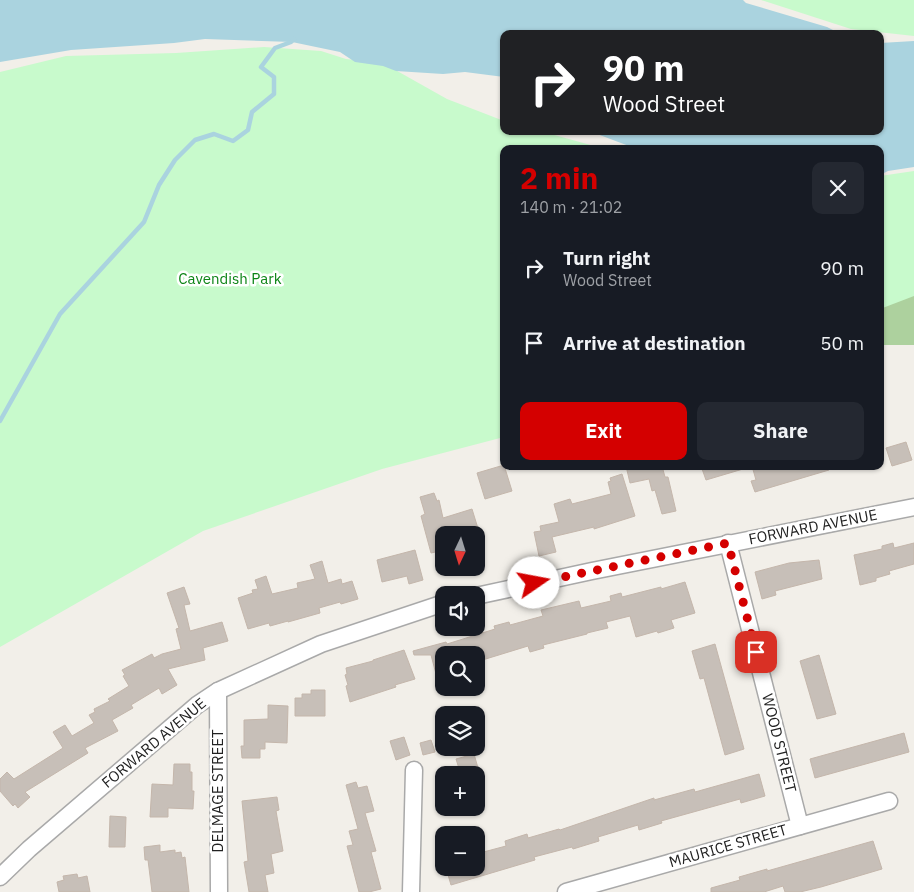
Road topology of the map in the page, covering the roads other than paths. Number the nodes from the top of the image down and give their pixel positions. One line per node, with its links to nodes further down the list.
1 (914, 507): 2 (street, FORWARD AVENUE)
2 (728, 543): 3 (street, FORWARD AVENUE); 8 (street, WOOD STREET)
3 (485, 594)
4 (435, 606): 5 (street, FORWARD AVENUE)
5 (218, 690): 9 (street, FORWARD AVENUE); 10 (street, DELMAGE STREET)
6 (414, 770): 11 (street)
7 (889, 801): 8 (street, MAURICE STREET)
8 (800, 826): 12 (street, MAURICE STREET)
9 (0, 877)
10 (218, 892)
11 (412, 892)
12 (566, 892)

